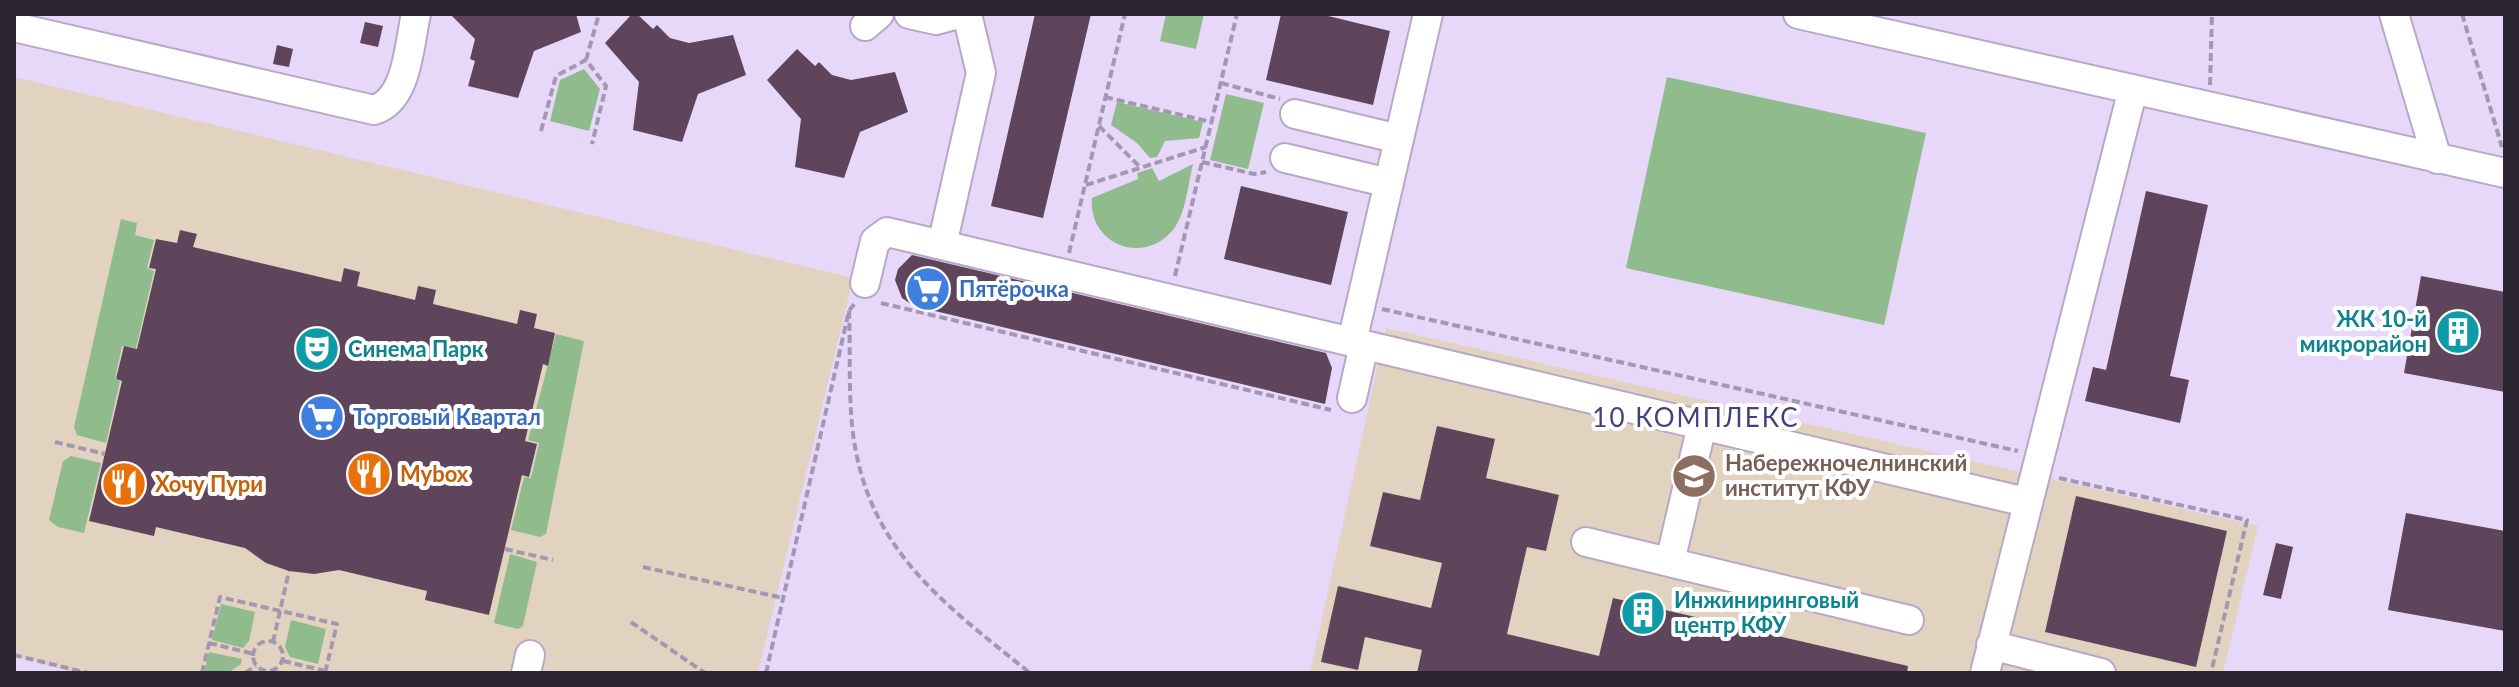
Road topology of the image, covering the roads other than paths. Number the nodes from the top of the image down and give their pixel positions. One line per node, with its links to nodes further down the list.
1 (416, 14): 8 (lane)
2 (909, 14): 3 (lane)
3 (958, 14)
4 (967, 14): 16 (lane)
5 (1428, 14): 11 (lane)
6 (1798, 14): 9 (lane)
7 (2394, 14): 13 (lane)
8 (14, 27)
9 (2133, 89): 13 (lane); 21 (lane)
10 (1295, 114): 11 (lane)
11 (1399, 139): 15 (lane)
12 (1285, 158): 15 (lane)
13 (2437, 159): 14 (lane)
14 (2505, 173)
15 (1389, 183): 18 (lane)
16 (942, 245): 17 (lane); 18 (lane)
17 (866, 294)
18 (1358, 344): 19 (lane); 20 (lane)
19 (1342, 404)
20 (1702, 425): 21 (lane); 23 (lane)
21 (2026, 502): 25 (lane)
22 (1586, 542): 23 (lane)
23 (1670, 562): 24 (lane)
24 (1909, 620)
25 (1991, 645): 26 (lane); 27 (lane)
26 (1985, 673)
27 (2101, 673)

